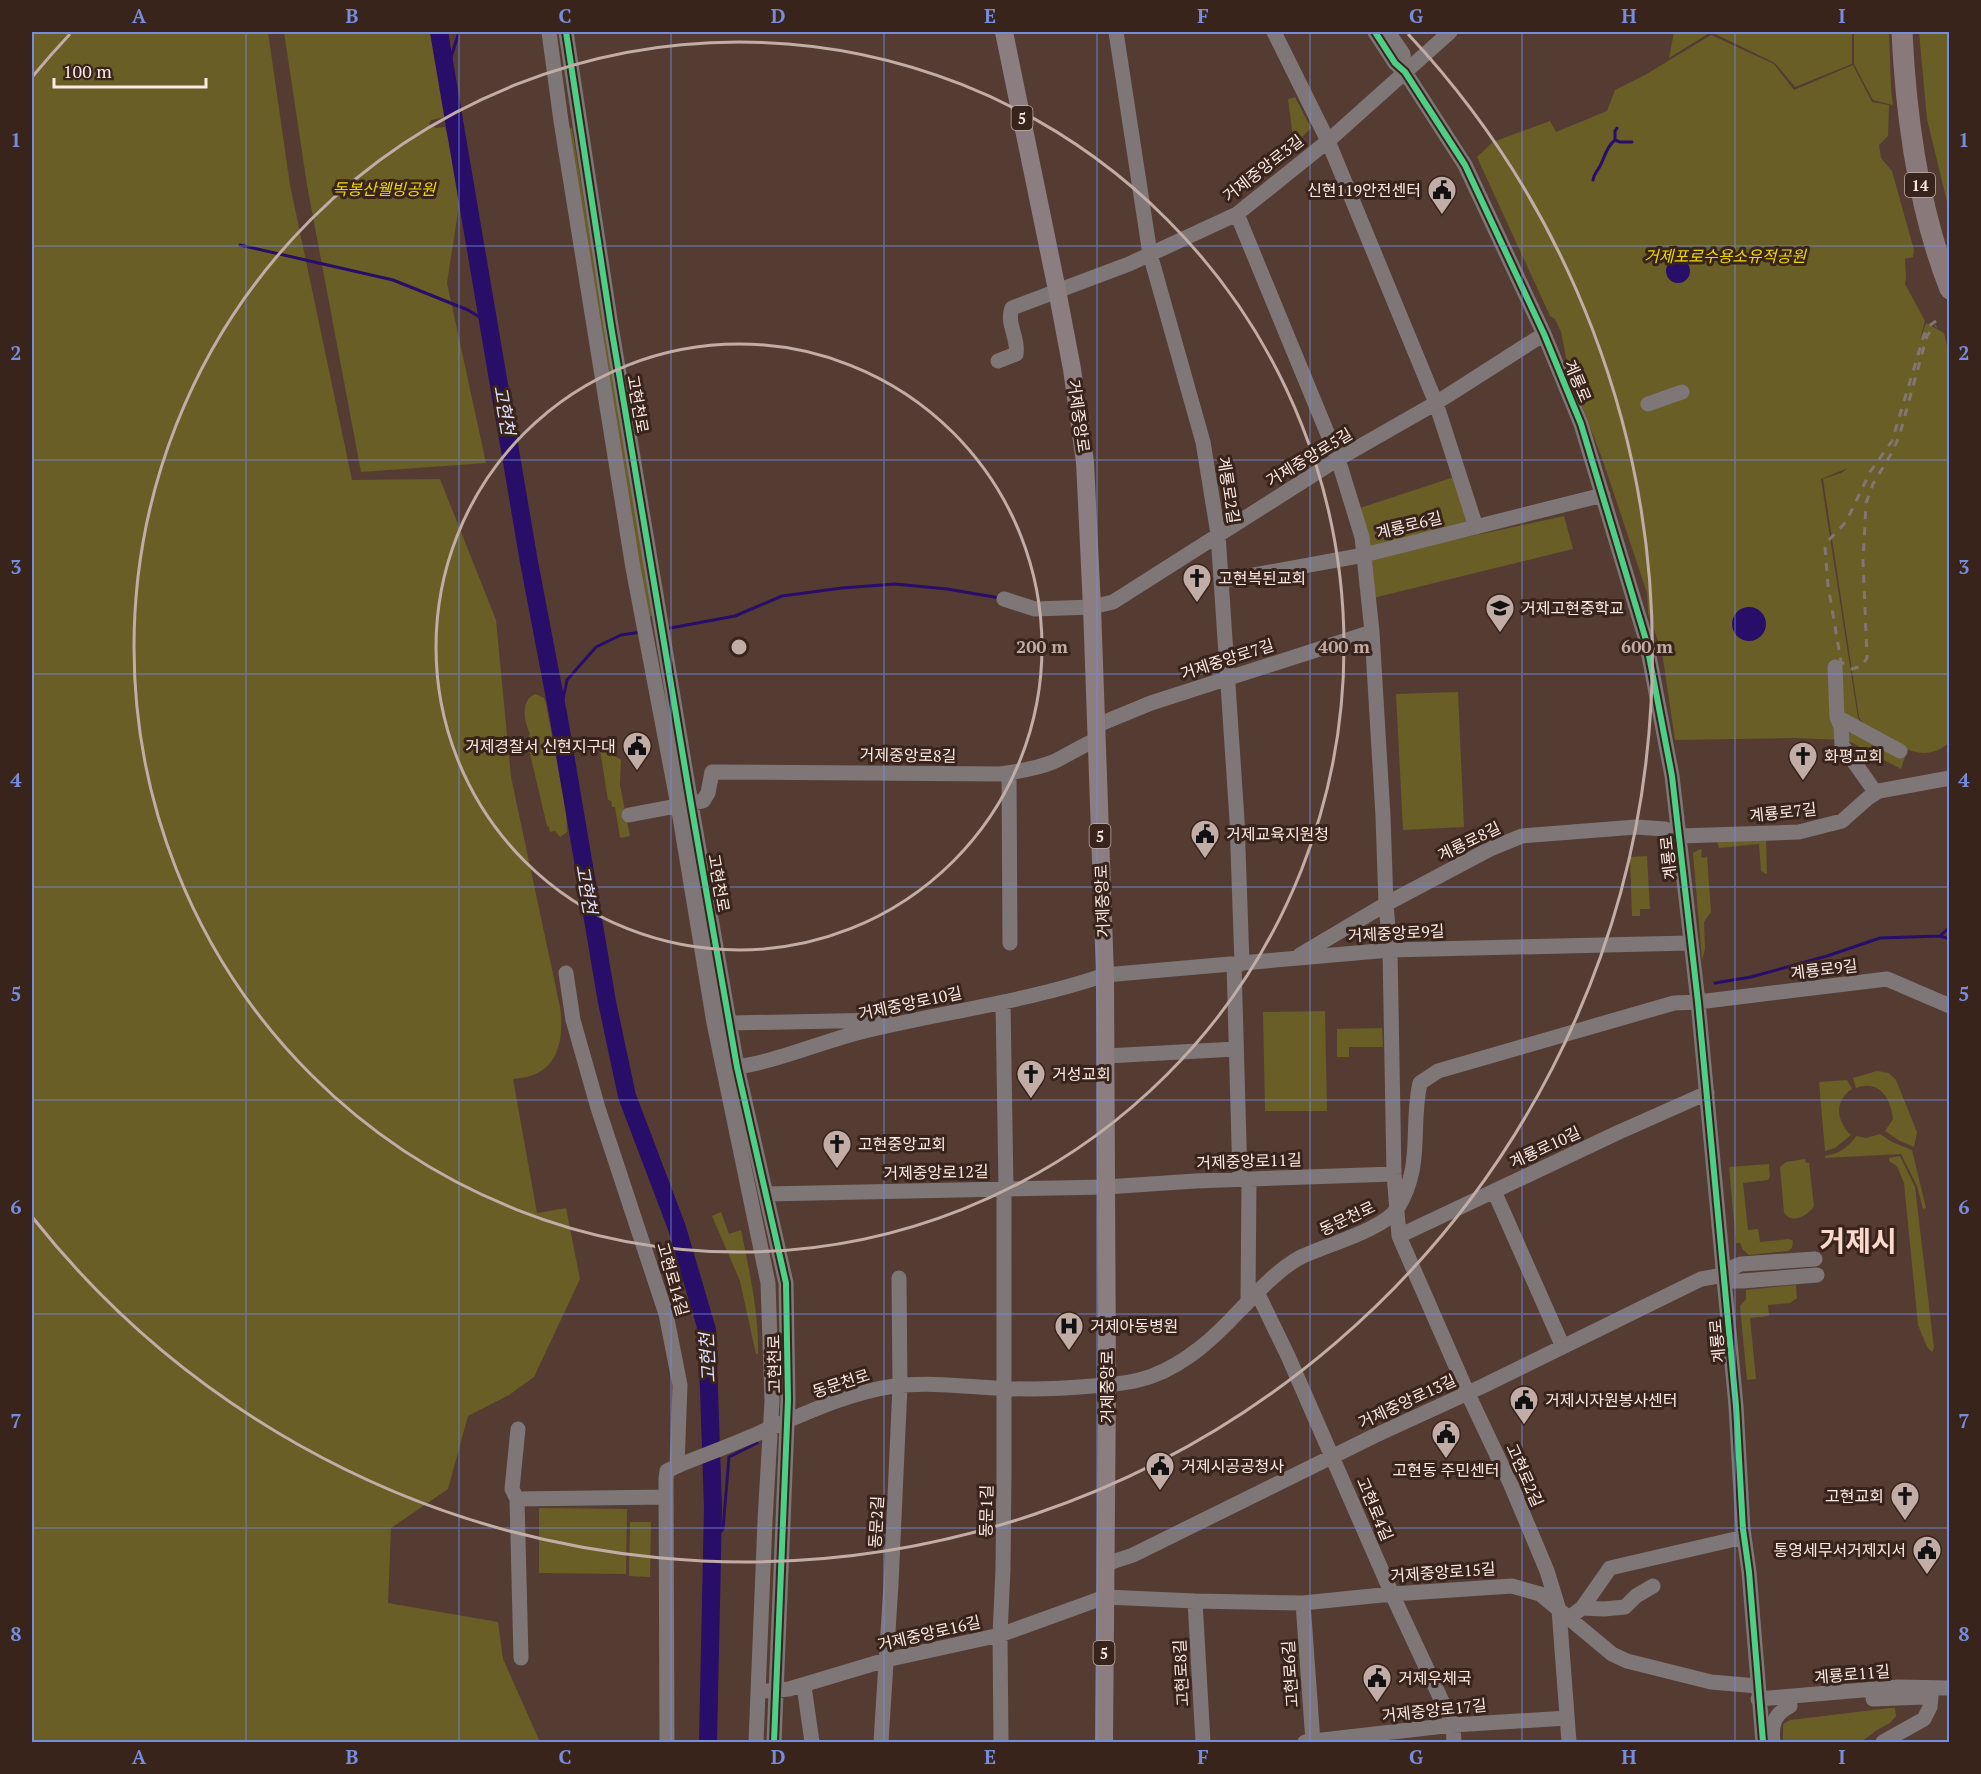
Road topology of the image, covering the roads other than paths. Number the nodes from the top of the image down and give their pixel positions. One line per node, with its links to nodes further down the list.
1 (549, 32): 41 (street, 고현천로)
2 (566, 32): 41 (street, 고현천로)
3 (1004, 32): 18 (main road, 거제중앙로 / 5)
4 (1116, 32): 16 (street, 계룡로2길)
5 (1274, 32): 13 (street)
6 (1375, 32): 11 (street, 계룡로)
7 (1388, 32): 11 (street, 계룡로)
8 (1450, 32): 11 (street, 거제중앙로3길)
9 (1902, 32): 12 (highway, 14)
10 (1914, 32): 12 (highway, 14)
11 (1405, 72): 13 (street, 거제중앙로3길); 19 (street, 계룡로)
12 (1910, 77): 15 (highway, 14); 17 (highway, 14)
13 (1328, 141): 14 (street, 거제중앙로3길); 22 (street)
14 (1237, 214): 16 (street, 거제중앙로3길); 24 (street, 고현로2길)
15 (1950, 248)
16 (1150, 254): 18 (street, 거제중앙로3길); 27 (street, 계룡로2길)
17 (1950, 289)
18 (1058, 290): 20 (street, 거제중앙로3길); 31 (main road, 거제중앙로 / 5)
19 (1544, 334): 22 (street, 거제중앙로5길); 25 (street, 계룡로)
20 (998, 361)
21 (1682, 392): 23 (street)
22 (1436, 403): 24 (street, 거제중앙로5길); 26 (street)
23 (1647, 404)
24 (1338, 459): 27 (street, 거제중앙로5길); 28 (street, 고현로2길)
25 (1603, 495): 26 (street, 계룡로6길); 43 (street, 계룡로)
26 (1476, 527): 28 (street, 계룡로6길)
27 (1218, 534): 29 (street, 계룡로2길); 31 (street, 거제중앙로5길)
28 (1364, 555): 29 (street, 계룡로6길); 32 (street, 고현로2길)
29 (1221, 581): 34 (street, 계룡로2길)
30 (1004, 599): 31 (street, 거제중앙로5길)
31 (1092, 607): 36 (main road, 거제중앙로 / 5)
32 (1372, 632): 34 (street, 거제중앙로7길); 44 (street, 고현로2길)
33 (1835, 667): 35 (street)
34 (1228, 678): 36 (street, 거제중앙로7길); 49 (street, 계룡로2길)
35 (1837, 717): 37 (street); 40 (street)
36 (1096, 733): 38 (street, 거제중앙로8길); 51 (main road, 거제중앙로 / 5)
37 (1900, 751)
38 (1009, 773): 41 (street, 거제중앙로8길); 45 (street)
39 (1950, 778): 40 (street, 계룡로7길)
40 (1876, 793): 43 (street, 계룡로7길)
41 (684, 804): 42 (street); 56 (street, 고현천로); 59 (street, 고현천로)
42 (629, 815)
43 (1679, 836): 44 (street, 계룡로8길); 46 (street, 계룡로)
44 (1386, 904): 47 (street, 고현로2길); 48 (street, 계룡로8길)
45 (1010, 943)
46 (1690, 944): 47 (street, 거제중앙로9길); 53 (street, 계룡로)
47 (1390, 950): 48 (street, 거제중앙로9길); 61 (street, 고현로2길)
48 (1294, 959): 49 (street, 거제중앙로9길)
49 (1238, 964): 51 (street, 거제중앙로9길); 57 (street, 계룡로2길)
50 (566, 973): 83 (street, 고현로14길)
51 (1105, 975): 52 (street, 거제중앙로10길); 58 (main road, 거제중앙로 / 5)
52 (1003, 1002): 55 (street, 거제중앙로10길); 64 (street)
53 (1698, 1002): 54 (street, 계룡로9길); 60 (street, 계룡로); 67 (street, 동문천로)
54 (1950, 1006)
55 (912, 1020): 56 (street); 59 (street, 거제중앙로10길)
56 (730, 1023): 59 (street, 고현천로)
57 (1236, 1049): 58 (street); 62 (street, 계룡로2길)
58 (1106, 1056): 63 (main road, 거제중앙로 / 5)
59 (730, 1068): 66 (street, 고현천로); 81 (street, 고현천로)
60 (1707, 1093): 65 (street, 계룡로10길); 70 (street, 계룡로)
61 (1394, 1174): 62 (street, 거제중앙로11길); 67 (street, 고현로2길)
62 (1244, 1179): 63 (street, 거제중앙로11길); 73 (street, 계룡로2길)
63 (1106, 1187): 64 (street, 거제중앙로12길); 75 (main road, 거제중앙로 / 5)
64 (1005, 1188): 66 (street, 거제중앙로12길); 77 (street)
65 (1494, 1191): 68 (street, 계룡로10길); 74 (street)
66 (766, 1194): 79 (street, 고현천로)
67 (1397, 1209): 68 (street, 고현로2길); 73 (street, 동문천로)
68 (1399, 1236): 78 (street, 고현로2길)
69 (1815, 1258): 70 (street)
70 (1724, 1275): 71 (street); 74 (street, 거제중앙로13길); 86 (street, 계룡로)
71 (1817, 1275)
72 (899, 1278): 76 (street)
73 (1252, 1297): 75 (street, 동문천로); 82 (street, 고현로4길)
74 (1563, 1347): 78 (street, 거제중앙로13길)
75 (1107, 1385): 77 (street, 동문천로); 87 (main road, 거제중앙로 / 5)
76 (900, 1386): 77 (street, 동문천로); 79 (street, 동문천로); 96 (street, 동문2길)
77 (1004, 1388): 94 (street, 동문1길)
78 (1468, 1394): 82 (street, 거제중앙로13길); 93 (street, 고현로2길)
79 (788, 1420): 81 (street, 동문천로); 99 (street, 고현천로)
80 (518, 1429): 85 (street)
81 (766, 1430): 83 (street, 동문천로); 100 (street, 고현천로)
82 (1333, 1457): 87 (street, 거제중앙로13길); 89 (street, 고현로4길)
83 (677, 1466): 84 (street, 고현로14길)
84 (666, 1497): 85 (street); 110 (street, 고현로14길)
85 (517, 1499): 95 (street)
86 (1744, 1537): 93 (street); 101 (street, 계룡로)
87 (1106, 1564): 90 (main road, 거제중앙로 / 5)
88 (1653, 1586): 93 (street)
89 (1392, 1594): 92 (street, 거제중앙로15길); 93 (street, 거제중앙로15길); 107 (street, 고현로4길)
90 (1105, 1597): 91 (street, 거제중앙로15길); 94 (street, 거제중앙로16길); 116 (main road, 거제중앙로 / 5)
91 (1195, 1601): 92 (street, 거제중앙로15길); 117 (street, 고현로8길)
92 (1303, 1603): 109 (street, 고현로6길)
93 (1570, 1612): 101 (street, 거제중앙로15길); 106 (street, 고현로2길)
94 (1000, 1635): 96 (street, 거제중앙로16길); 115 (street, 동문1길)
95 (521, 1658)
96 (886, 1660): 97 (street, 거제중앙로16길); 114 (street, 동문2길)
97 (804, 1686): 99 (street, 거제중앙로16길); 113 (street)
98 (1950, 1688): 105 (street, 계룡로11길)
99 (776, 1690): 100 (street, 거제중앙로16길); 112 (street, 고현천로)
100 (759, 1691): 111 (street, 고현천로)
101 (1758, 1691): 105 (street, 계룡로11길); 105 (street); 121 (street, 계룡로)
102 (1930, 1697): 103 (street, 계룡로11길); 104 (street, 계룡로11길); 108 (street)
103 (1901, 1698): 105 (street, 계룡로11길); 108 (street)
104 (1950, 1698)
105 (1791, 1702): 122 (street)
106 (1567, 1718): 107 (street, 거제중앙로17길); 120 (street, 고현로2길)
107 (1453, 1725): 109 (street, 거제중앙로17길); 119 (street, 고현로4길)
108 (1896, 1734): 123 (street)
109 (1313, 1742): 118 (street, 거제중앙로17길)
110 (667, 1743)
111 (756, 1743)
112 (774, 1743)
113 (812, 1743)
114 (881, 1743)
115 (1001, 1743)
116 (1104, 1743)
117 (1203, 1743)
118 (1305, 1743)
119 (1454, 1743)
120 (1569, 1743)
121 (1763, 1743)
122 (1773, 1743)
123 (1883, 1743)

